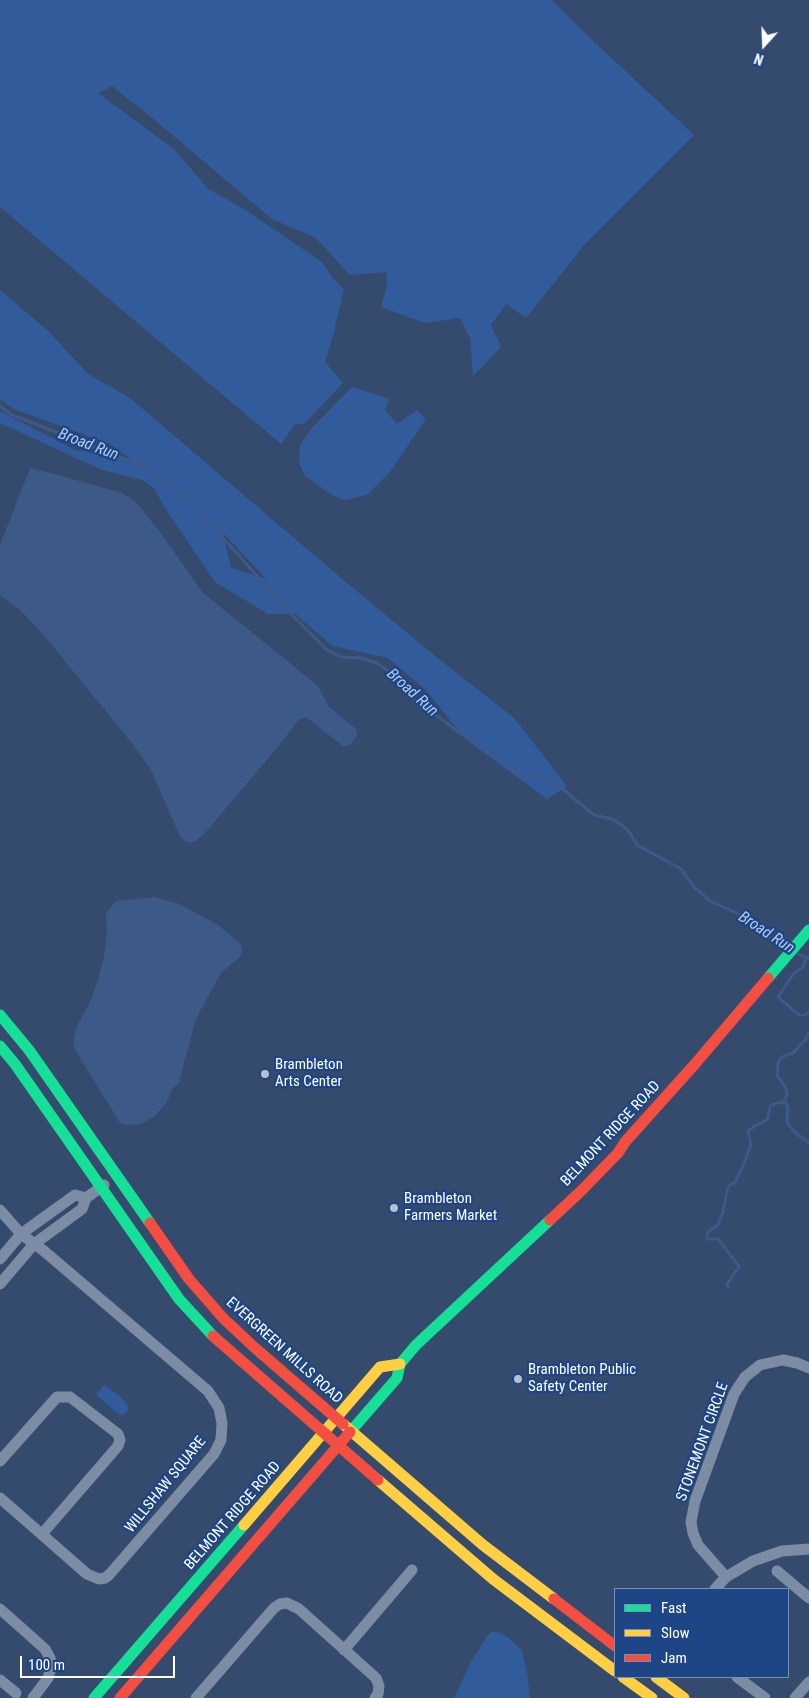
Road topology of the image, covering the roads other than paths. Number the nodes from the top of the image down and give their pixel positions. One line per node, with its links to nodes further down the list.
1 (807, 933): 12 (main road, BELMONT RIDGE ROAD)
2 (0, 1015): 4 (main road, EVERGREEN MILLS ROAD)
3 (0, 1046): 5 (main road)
4 (117, 1176): 5 (street); 14 (main road, EVERGREEN MILLS ROAD)
5 (101, 1187): 6 (street); 16 (main road)
6 (86, 1198): 8 (street); 9 (street)
7 (0, 1210): 8 (street, WILLSHAW SQUARE)
8 (21, 1234): 9 (street, WILLSHAW SQUARE); 10 (street)
9 (34, 1244): 11 (street); 20 (street, WILLSHAW SQUARE)
10 (0, 1259)
11 (0, 1284)
12 (400, 1364): 14 (main road, BELMONT RIDGE ROAD); 15 (main road, BELMONT RIDGE ROAD)
13 (809, 1368): 24 (street, STONEMONT CIRCLE)
14 (337, 1418): 15 (main road, EVERGREEN MILLS ROAD); 16 (main road, BELMONT RIDGE ROAD)
15 (351, 1431): 17 (main road, BELMONT RIDGE ROAD); 28 (main road, EVERGREEN MILLS ROAD)
16 (324, 1434): 17 (main road); 40 (main road, BELMONT RIDGE ROAD)
17 (339, 1446): 30 (main road); 41 (main road, BELMONT RIDGE ROAD)
18 (0, 1461): 20 (street)
19 (0, 1498): 20 (street, WILLSHAW SQUARE)
20 (42, 1534)
21 (809, 1549): 24 (street)
22 (412, 1570): 29 (street)
23 (777, 1571): 26 (street)
24 (726, 1577): 25 (street)
25 (716, 1588)
26 (809, 1598)
27 (0, 1609): 39 (street)
28 (614, 1645)
29 (344, 1650): 42 (street); 43 (street)
30 (614, 1670)
31 (624, 1678): 38 (main road)
32 (648, 1678): 38 (street)
33 (657, 1678): 45 (main road)
34 (738, 1678): 46 (street)
35 (0, 1680): 37 (street)
36 (809, 1682): 47 (street)
37 (16, 1693)
38 (636, 1694): 44 (main road)
39 (39, 1696)
40 (94, 1698)
41 (120, 1698)
42 (196, 1698)
43 (375, 1698)
44 (652, 1698)
45 (684, 1698)
46 (765, 1698)
47 (795, 1698)

